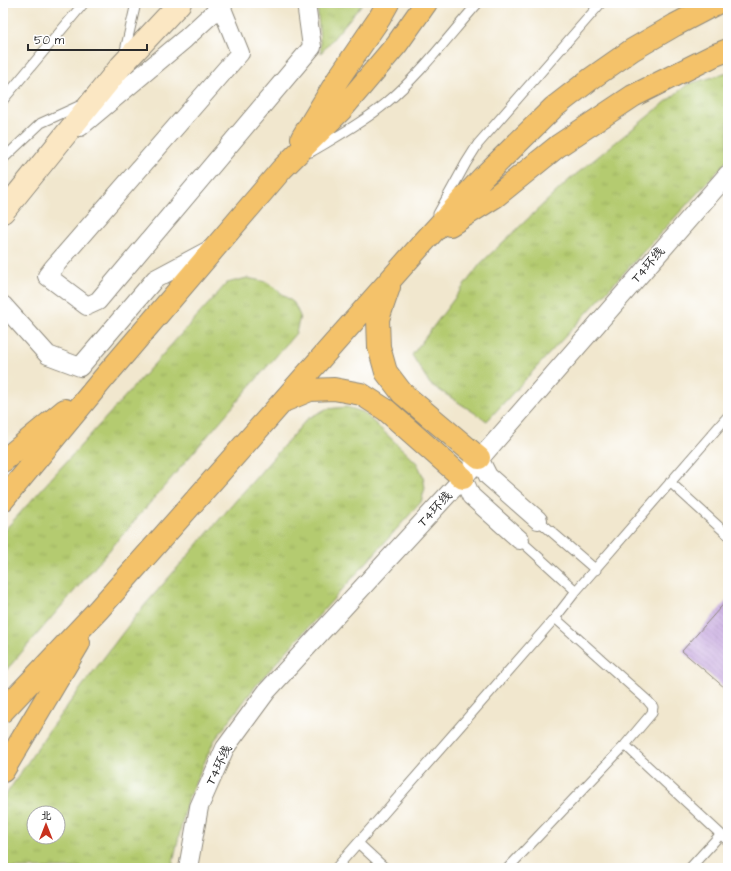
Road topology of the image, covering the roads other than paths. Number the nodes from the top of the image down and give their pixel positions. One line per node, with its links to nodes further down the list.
1 (84, 3): 14 (lane)
2 (136, 3): 12 (lane)
3 (306, 3): 9 (street)
4 (388, 3): 17 (main road)
5 (426, 3): 17 (main road)
6 (478, 3): 17 (lane)
7 (601, 3): 20 (lane)
8 (717, 3): 20 (main road)
9 (223, 4): 15 (street)
10 (173, 8): 12 (main road)
11 (728, 50): 20 (main road)
12 (121, 66): 13 (main road)
13 (95, 98): 15 (main road); 16 (lane)
14 (3, 100)
15 (55, 148): 19 (main road)
16 (3, 158)
17 (282, 169): 21 (main road)
18 (728, 174): 27 (street, T4环线)
19 (3, 212)
20 (422, 244): 22 (main road)
21 (215, 246): 23 (street); 24 (main road)
22 (393, 277): 25 (main road); 27 (main road)
23 (3, 305)
24 (102, 379): 28 (main road); 31 (main road)
25 (284, 401): 29 (main road); 37 (main road)
26 (728, 416): 30 (lane)
27 (479, 458): 29 (street, T4环线); 32 (street)
28 (3, 460)
29 (463, 478): 34 (street); 45 (street, T4环线)
30 (670, 482): 33 (lane); 35 (lane)
31 (3, 500)
32 (538, 520): 35 (lane)
33 (728, 535)
34 (520, 540): 36 (lane)
35 (596, 570): 36 (lane)
36 (576, 591): 38 (lane)
37 (99, 609): 39 (main road); 41 (main road)
38 (555, 618): 40 (lane); 44 (lane)
39 (3, 711)
40 (625, 745): 42 (lane); 48 (lane)
41 (3, 771)
42 (720, 835): 43 (lane); 49 (lane)
43 (728, 842)
44 (358, 843): 46 (lane); 47 (lane)
45 (188, 868)
46 (336, 868)
47 (385, 868)
48 (508, 868)
49 (690, 868)

